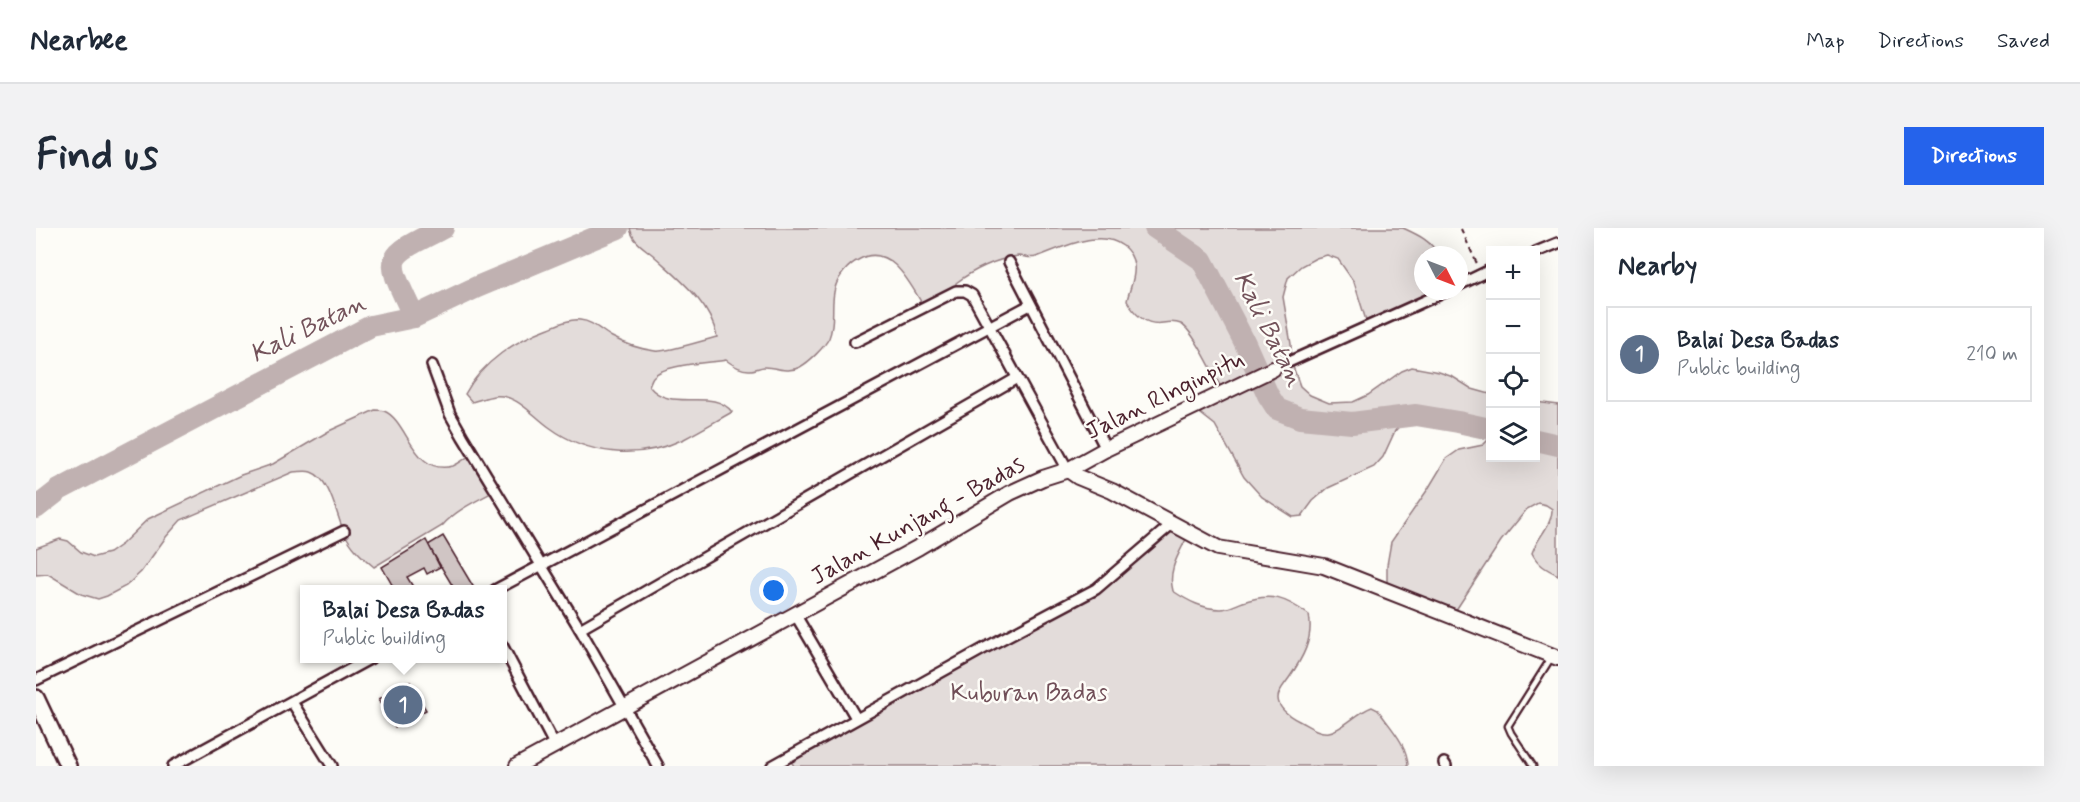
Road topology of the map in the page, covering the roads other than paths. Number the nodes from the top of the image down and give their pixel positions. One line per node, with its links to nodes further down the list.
1 (1558, 243): 2 (street)
2 (1540, 250)
3 (1008, 262): 7 (street)
4 (1486, 272): 5 (street)
5 (1468, 280)
6 (1427, 300): 11 (street, Jalan RInginpitu)
7 (1030, 305): 8 (street); 13 (street)
8 (989, 327): 9 (street); 12 (street); 17 (street)
9 (855, 342)
10 (432, 365): 17 (street)
11 (1273, 369): 13 (main road, Jalan RInginpitu)
12 (1017, 378): 14 (street); 20 (street)
13 (1106, 449): 14 (main road, Jalan RInginpitu)
14 (1068, 470): 15 (main road); 19 (main road, Jalan Kunjang - Badas)
15 (1173, 523): 22 (main road); 28 (street)
16 (344, 531): 24 (street)
17 (539, 565): 18 (street); 20 (street)
18 (504, 585)
19 (795, 614): 27 (main road, Jalan Kunjang - Badas); 28 (street)
20 (580, 629): 27 (street)
21 (507, 655): 29 (street)
22 (1555, 657): 36 (lane)
23 (362, 663): 26 (street)
24 (36, 680)
25 (36, 698): 30 (main road)
26 (292, 702): 31 (street); 32 (street)
27 (624, 708): 29 (main road, Jalan Kunjang - Badas); 34 (street)
28 (856, 718): 35 (street)
29 (555, 746): 33 (main road, Jalan Kunjang - Badas)
30 (68, 766)
31 (173, 766)
32 (332, 766)
33 (517, 766)
34 (658, 766)
35 (772, 766)
36 (1533, 766)

